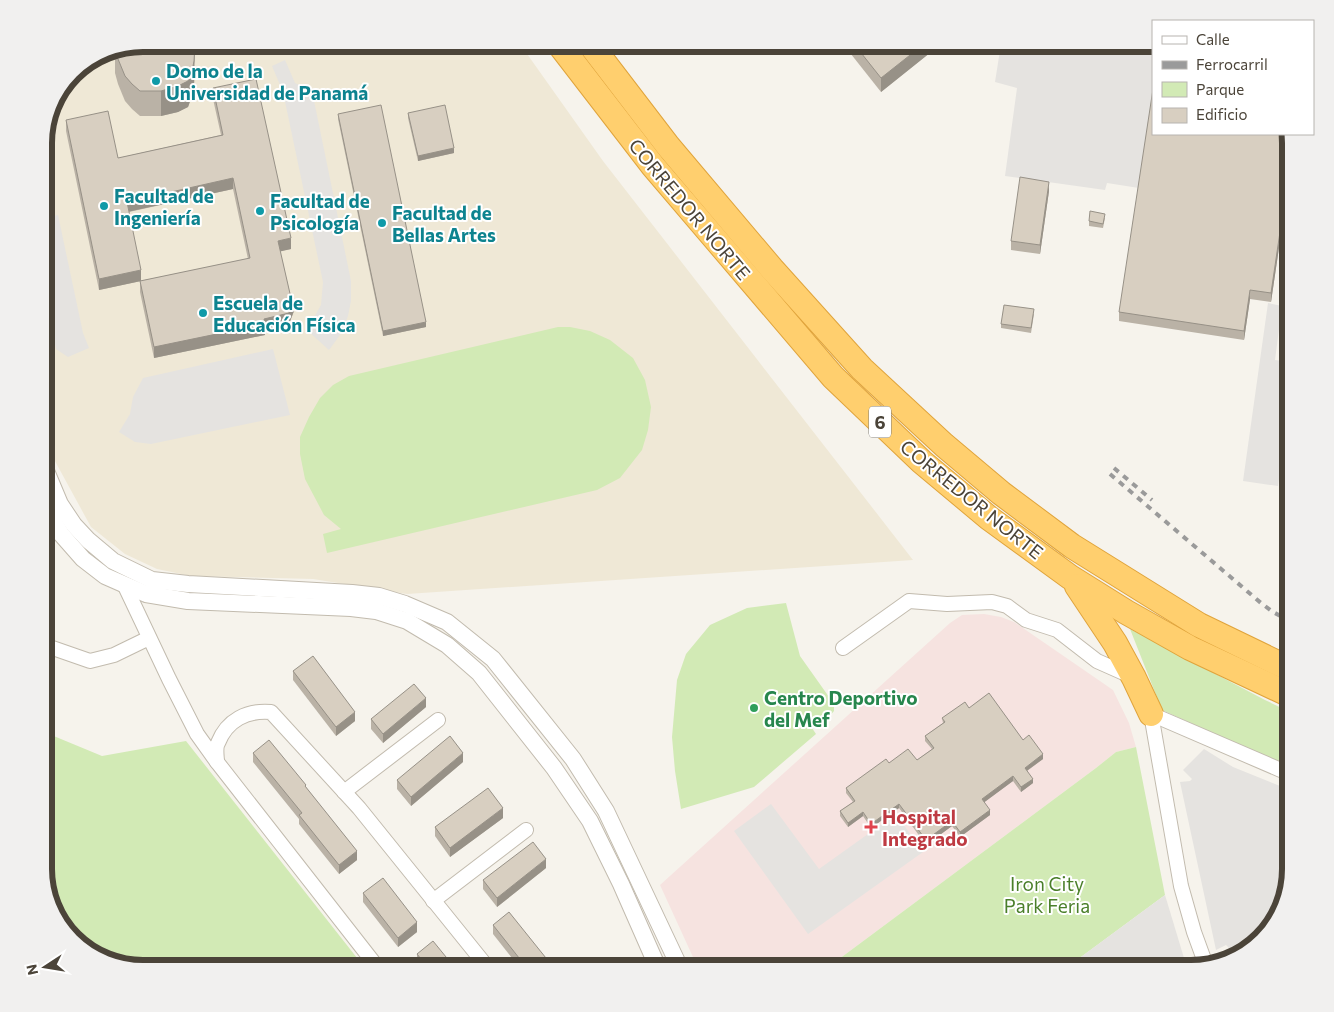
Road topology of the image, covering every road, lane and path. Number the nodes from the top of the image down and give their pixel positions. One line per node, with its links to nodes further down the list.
1 (566, 53): 5 (highway, CORREDOR NORTE / 6)
2 (597, 53): 10 (highway, CORREDOR NORTE / 6)
3 (53, 487): 23 (street)
4 (53, 521): 6 (street)
5 (1070, 577): 11 (highway); 12 (highway, CORREDOR NORTE / 6)
6 (124, 584): 7 (street); 22 (street)
7 (149, 638): 8 (street); 15 (street)
8 (53, 648)
9 (843, 648): 11 (street)
10 (1282, 665)
11 (1134, 678): 13 (highway)
12 (1282, 691)
13 (1151, 714): 16 (street); 24 (street)
14 (438, 720): 17 (street)
15 (217, 762): 17 (street); 20 (street)
16 (1282, 771)
17 (344, 792): 19 (street)
18 (526, 830): 19 (street)
19 (433, 901): 21 (street)
20 (371, 959)
21 (481, 959)
22 (654, 959)
23 (676, 959)
24 (1204, 959)

